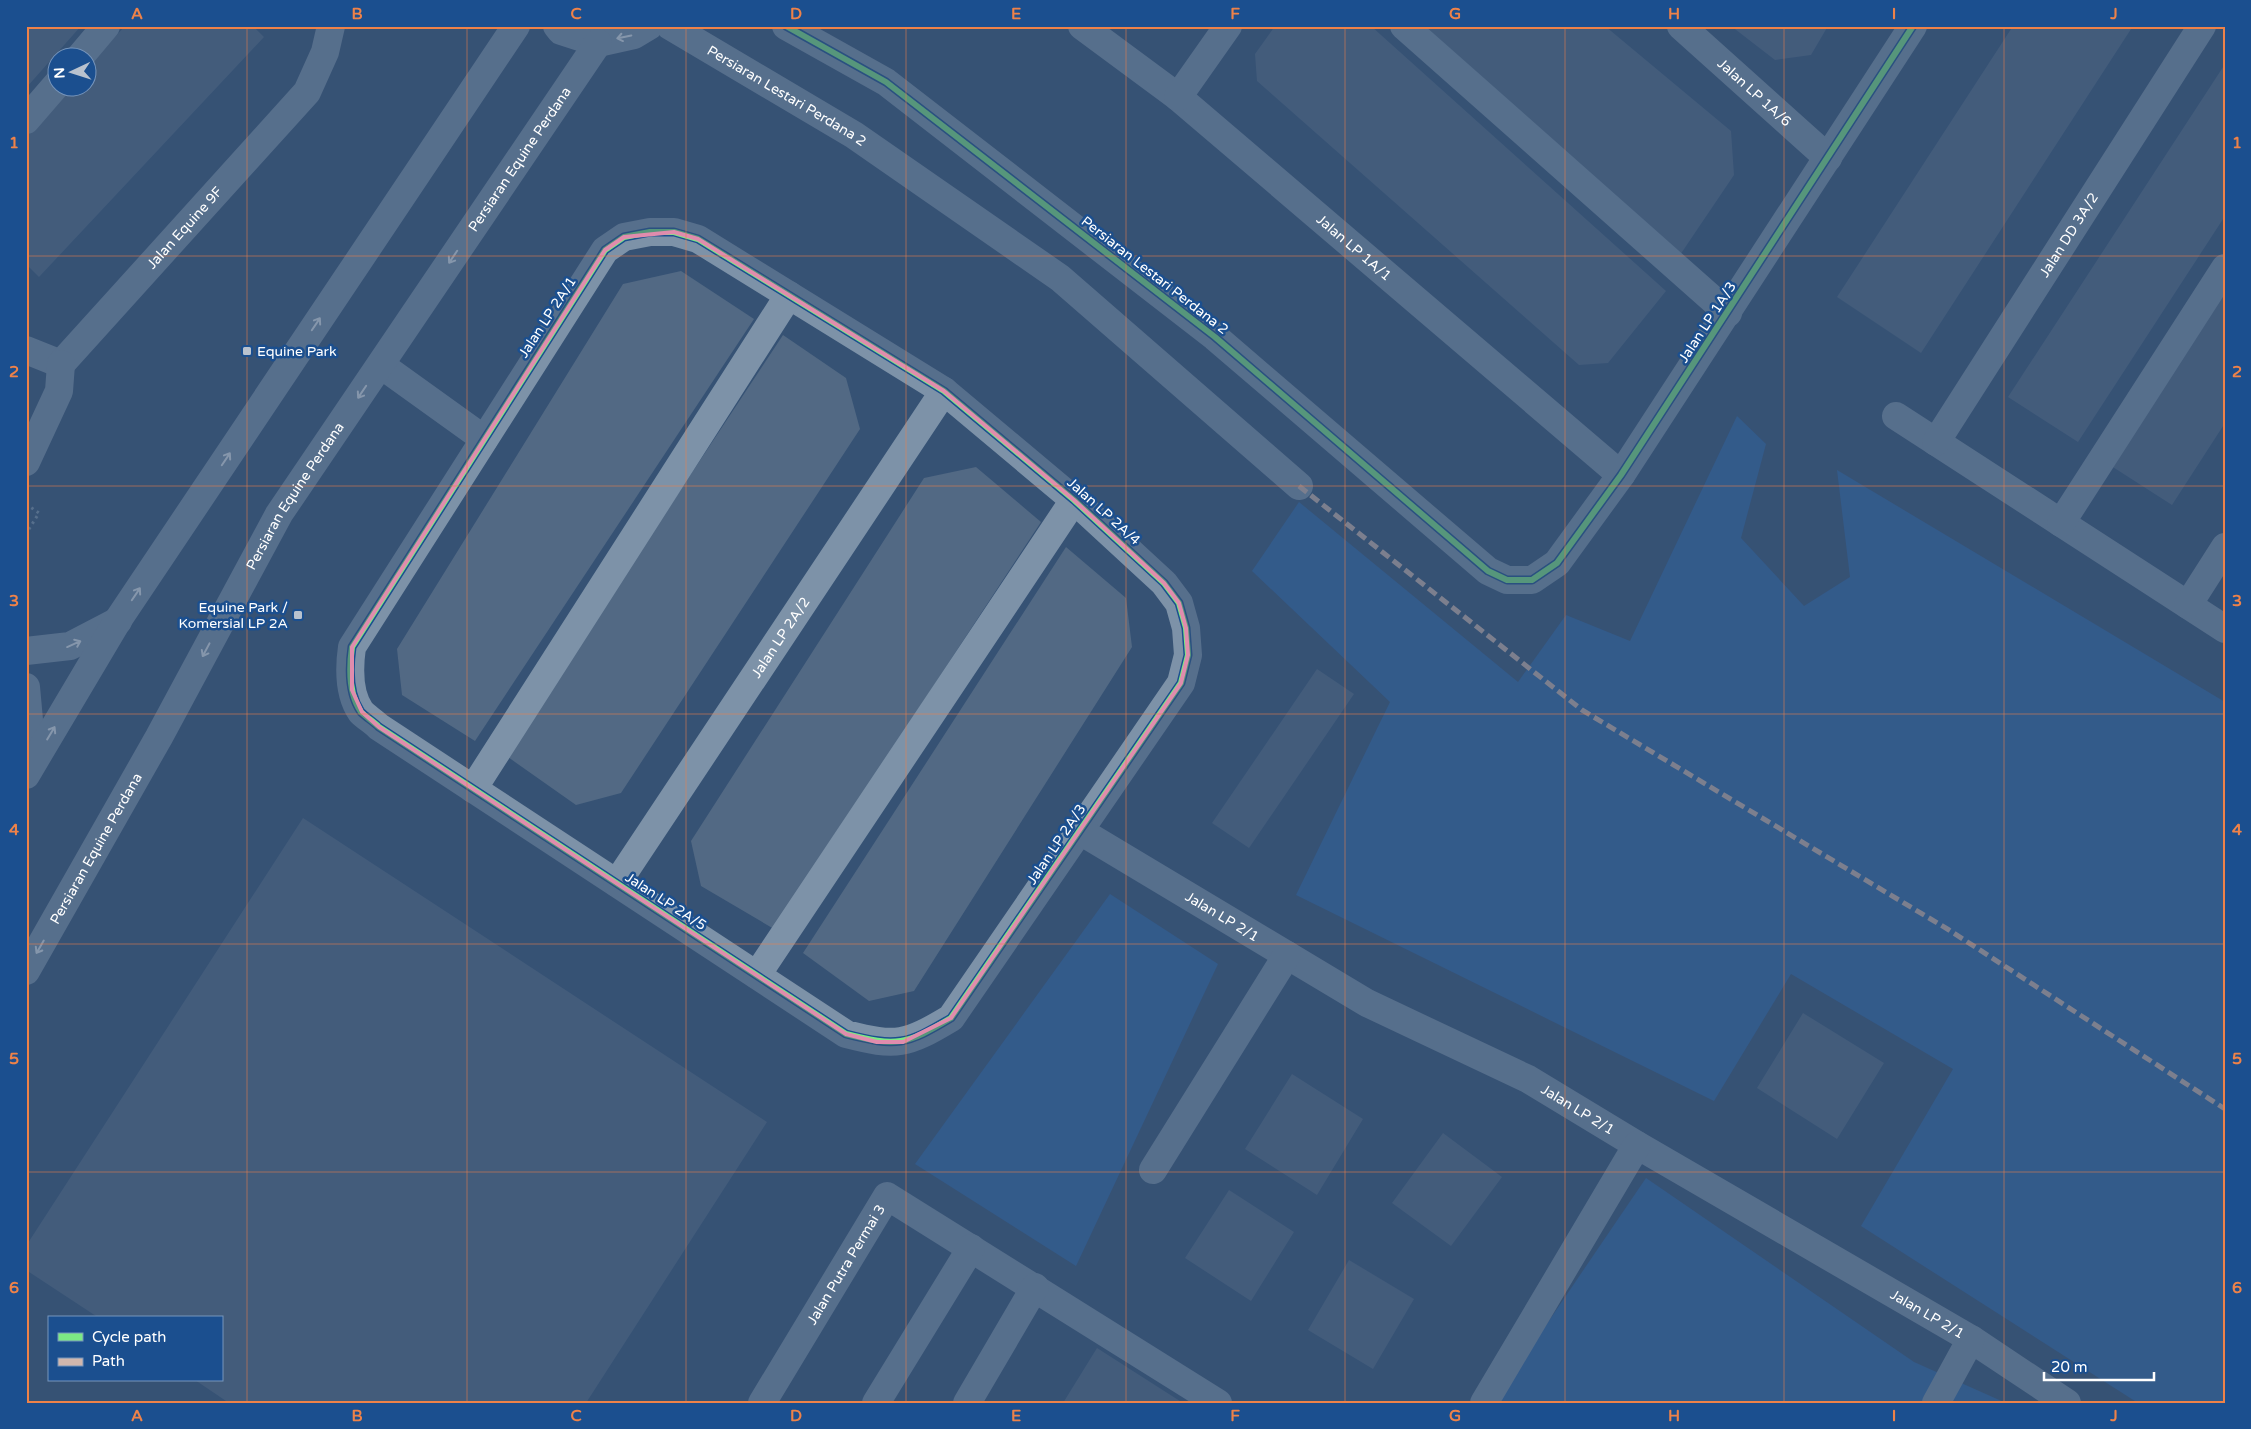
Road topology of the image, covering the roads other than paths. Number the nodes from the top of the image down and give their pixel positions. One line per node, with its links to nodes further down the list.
1 (106, 26): 17 (street)
2 (331, 26): 26 (street, Jalan Equine 9F)
3 (516, 26): 40 (street, one-way to 3)
4 (557, 26): 16 (street)
5 (649, 26): 16 (street, one-way to 16)
6 (670, 26): 34 (street, Persiaran Lestari Perdana 2)
7 (786, 26): 38 (street, Persiaran Lestari Perdana 2)
8 (1082, 26): 19 (street, Jalan LP 1A/1)
9 (1228, 26): 19 (street)
10 (1404, 26): 24 (street)
11 (1681, 26): 21 (street, Jalan LP 1A/6)
12 (1913, 26): 21 (street, Jalan LP 1A/3)
13 (2202, 26): 31 (street, Jalan DD 3A/2)
14 (2217, 26): 15 (street)
15 (2225, 31)
16 (598, 43): 27 (street, Persiaran Equine Perdana, one-way to 27)
17 (87, 48)
18 (48, 95): 20 (street)
19 (1178, 97): 33 (street, Jalan LP 1A/1)
20 (26, 120)
21 (1828, 158): 24 (street, Jalan LP 1A/3)
22 (2225, 268): 36 (street)
23 (789, 295): 28 (street, Jalan LP 2A/1); 30 (street, Jalan LP 2A/1); 48 (street)
24 (1728, 313): 33 (street, Jalan LP 1A/3)
25 (26, 350): 26 (street)
26 (61, 364): 32 (street)
27 (381, 365): 30 (street); 52 (street, Persiaran Equine Perdana, one-way to 52)
28 (944, 390): 35 (street, Jalan LP 2A/4); 50 (street, Jalan LP 2A/2)
29 (1896, 416): 31 (street)
30 (484, 438): 45 (street, Jalan LP 2A/1)
31 (1936, 442): 36 (street)
32 (26, 462)
33 (1621, 475): 38 (street, Jalan LP 1A/3)
34 (1299, 486)
35 (1074, 500): 43 (street, Jalan LP 2A/4); 53 (street)
36 (2061, 523): 39 (street)
37 (2225, 547): 39 (street)
38 (1488, 571)
39 (2188, 605): 41 (street)
40 (118, 620): 42 (street, one-way to 40); 47 (street, one-way to 40)
41 (2225, 629)
42 (26, 651)
43 (1180, 683): 49 (street, Jalan LP 2A/3)
44 (26, 687): 46 (street)
45 (379, 727): 48 (street, Jalan LP 2A/5)
46 (26, 730)
47 (26, 775)
48 (473, 789): 50 (street, Jalan LP 2A/5)
49 (1080, 831): 51 (street, Jalan LP 2/1); 54 (street, Jalan LP 2A/3)
50 (617, 883): 53 (street, Jalan LP 2A/5)
51 (1287, 955): 55 (street, Jalan LP 2/1); 56 (street)
52 (26, 971)
53 (757, 975): 54 (street, Jalan LP 2A/5)
54 (951, 1018)
55 (1637, 1145): 59 (street, Jalan LP 2/1); 64 (street)
56 (1153, 1170)
57 (971, 1248): 58 (street, Jalan Putra Permai 3); 60 (street, Jalan Putra Permai 3); 61 (street)
58 (1035, 1287): 62 (street); 63 (street, Jalan Putra Permai 3)
59 (1971, 1339): 65 (street); 66 (street, Jalan LP 2/1)
60 (762, 1403)
61 (876, 1403)
62 (967, 1403)
63 (1218, 1403)
64 (1484, 1403)
65 (1936, 1403)
66 (2067, 1403)

